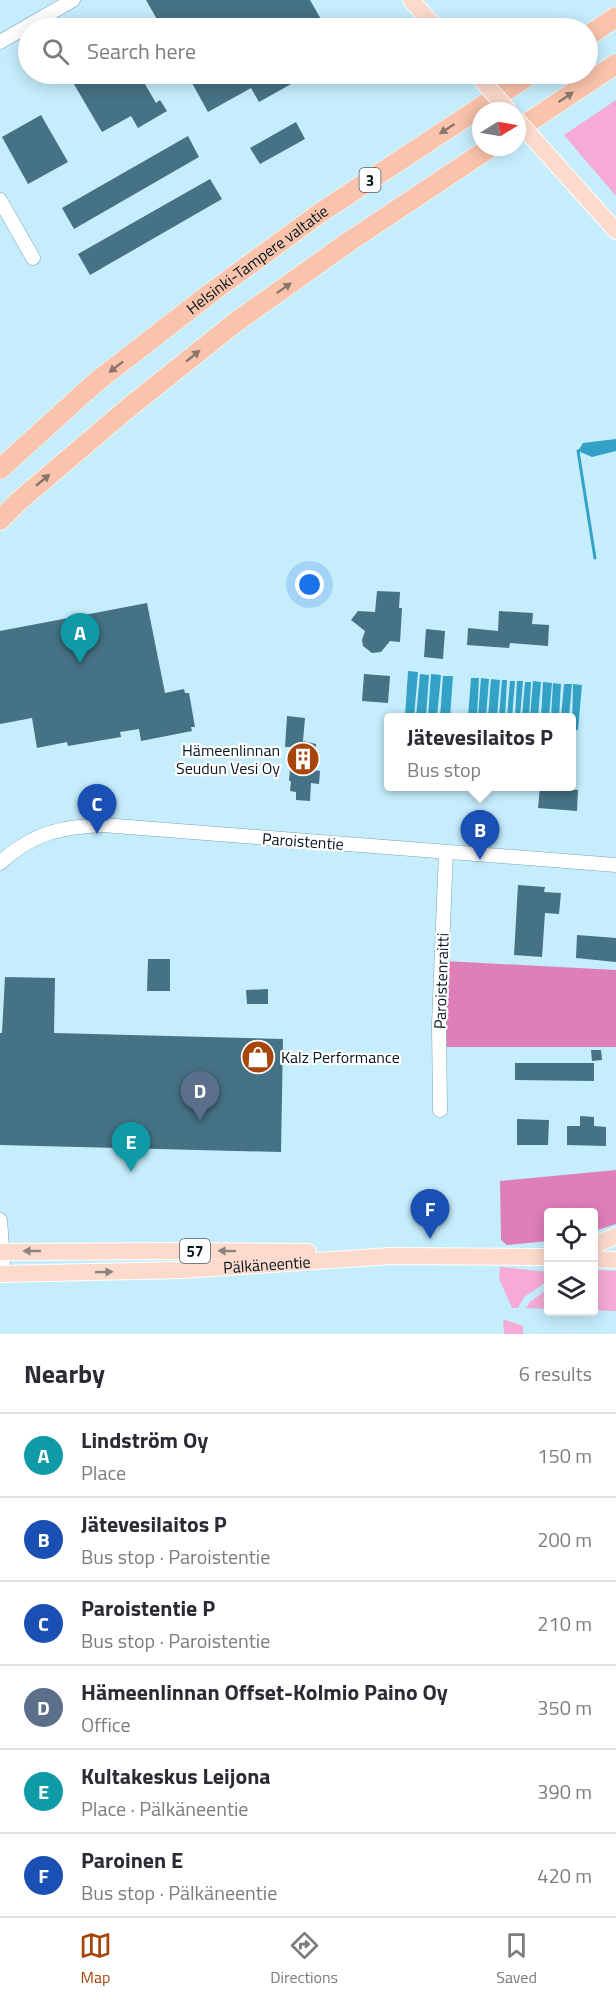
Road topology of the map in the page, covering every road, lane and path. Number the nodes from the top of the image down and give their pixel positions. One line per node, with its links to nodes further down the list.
1 (73, 0): 4 (street)
2 (411, 0): 5 (main road)
3 (616, 16): 6 (highway)
4 (42, 18)
5 (427, 18)
6 (598, 29)
7 (18, 32): 8 (street)
8 (0, 42)
9 (616, 64): 10 (highway, one-way to 9)
10 (598, 76)
11 (485, 84): 14 (main road, bridge)
12 (516, 84): 21 (highway, Helsinki-Tampere valtatie / 3, one-way to 21)
13 (586, 84): 15 (highway, one-way to 13)
14 (501, 102)
15 (526, 124)
16 (526, 130): 19 (main road, bridge)
17 (478, 156): 22 (highway, 3, one-way to 17)
18 (0, 200): 20 (street)
19 (616, 231)
20 (33, 258)
21 (0, 469)
22 (0, 520)
23 (446, 852): 24 (street, Paroistentie); 25 (street, Paroistentie); 26 (street, Paroistenraitti)
24 (0, 861)
25 (616, 865)
26 (440, 1110)
27 (0, 1220): 30 (street)
28 (616, 1236): 29 (main road)
29 (598, 1243)
30 (1, 1252): 31 (main road, Pälkäneentie / 57, one-way to 30); 35 (street)
31 (390, 1256): 32 (main road, Pälkäneentie / 57); 35 (main road, Pälkäneentie / 57, one-way to 31)
32 (544, 1256)
33 (598, 1258): 34 (main road)
34 (616, 1260)
35 (2, 1274)

